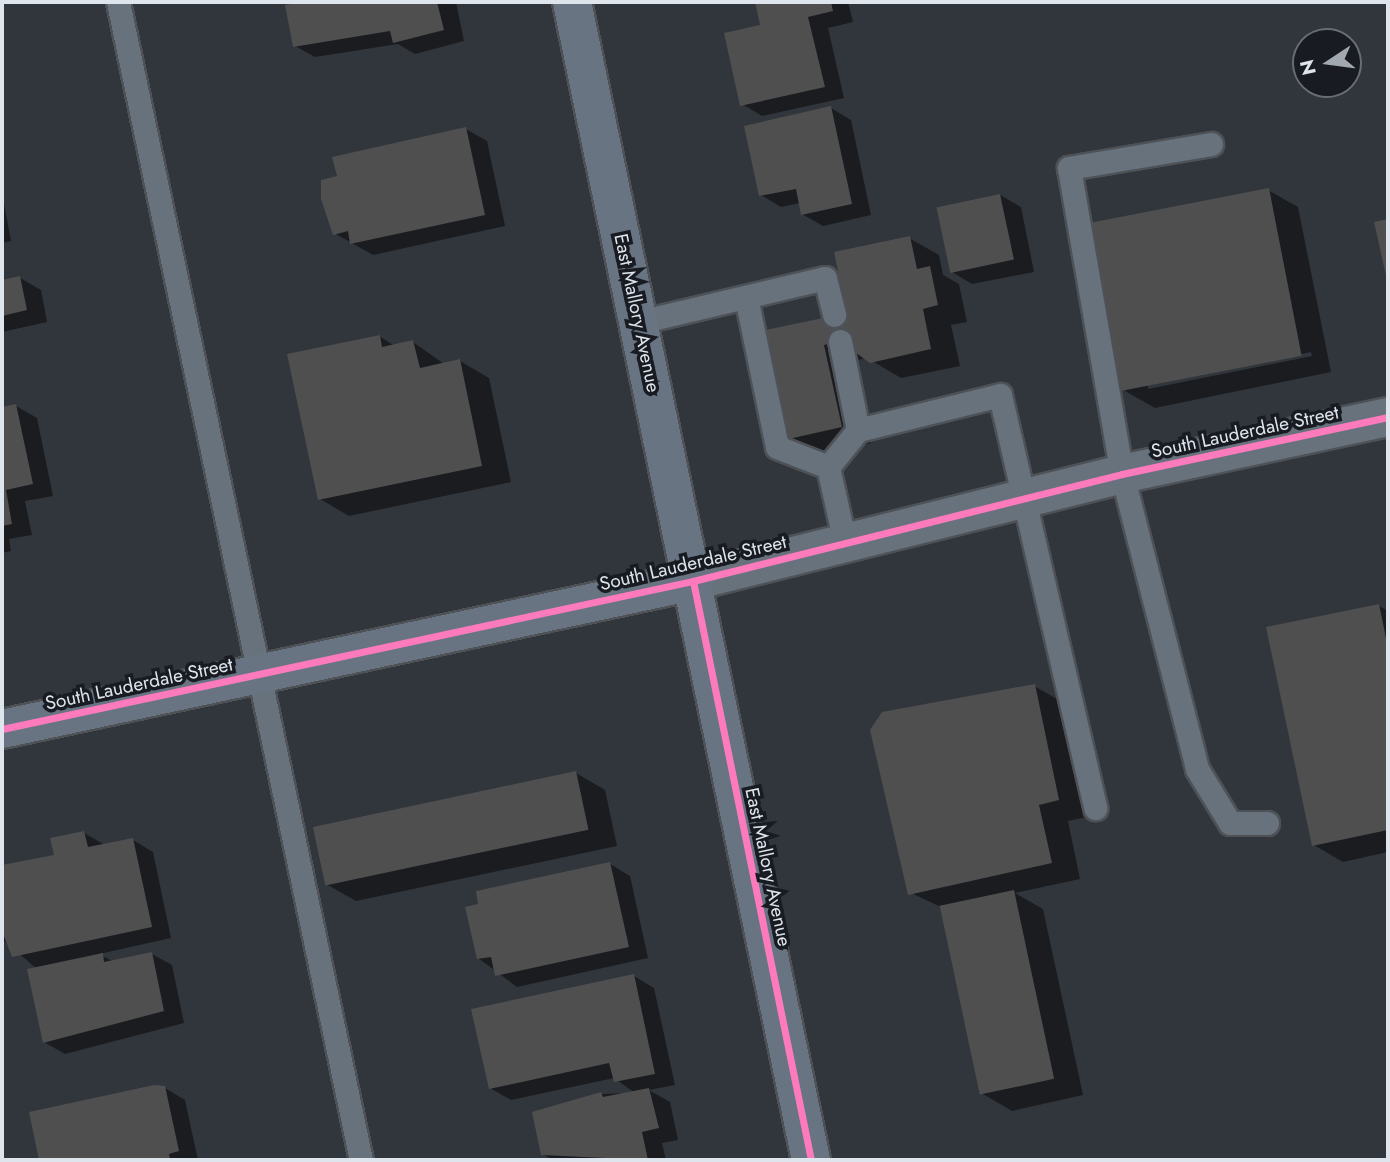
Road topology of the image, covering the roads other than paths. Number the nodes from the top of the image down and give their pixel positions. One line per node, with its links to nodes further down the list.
1 (118, 2): 15 (lane)
2 (572, 2): 6 (main road, East Mallory Avenue)
3 (1211, 144): 11 (lane)
4 (746, 297): 5 (lane); 6 (lane); 10 (lane)
5 (834, 315)
6 (639, 322): 14 (main road, East Mallory Avenue)
7 (840, 341): 9 (lane)
8 (1388, 417): 11 (street, South Lauderdale Street)
9 (858, 430): 10 (lane); 12 (lane)
10 (828, 467): 13 (lane)
11 (1122, 474): 12 (street, South Lauderdale Street); 18 (lane)
12 (1023, 499): 13 (street, South Lauderdale Street); 17 (lane)
13 (845, 543): 14 (street, South Lauderdale Street)
14 (693, 580): 15 (main road, South Lauderdale Street); 20 (main road, East Mallory Avenue)
15 (262, 674): 16 (main road, South Lauderdale Street); 19 (lane)
16 (2, 729)
17 (1095, 808)
18 (1267, 823)
19 (361, 1160)
20 (811, 1160)

